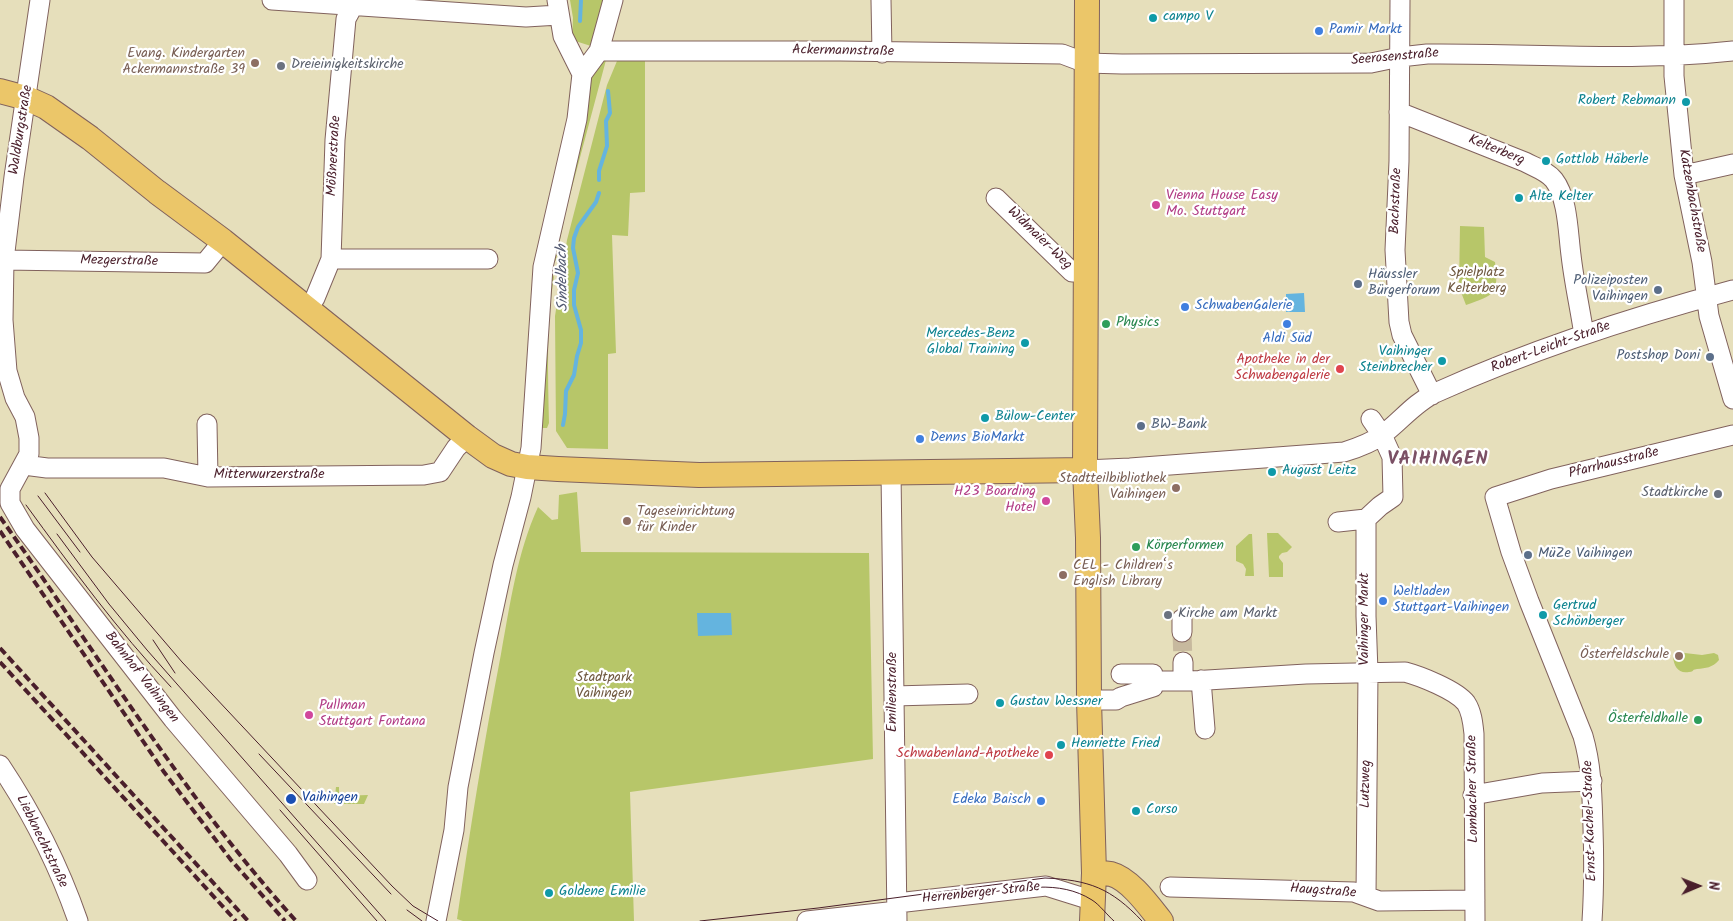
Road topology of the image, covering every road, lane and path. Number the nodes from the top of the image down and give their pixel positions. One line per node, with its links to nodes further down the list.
1 (40, 0): 18 (street, Waldburgstraße)
2 (272, 0): 8 (street)
3 (613, 0): 10 (street)
4 (881, 0): 12 (street)
5 (1087, 0): 15 (main road)
6 (1400, 0): 14 (street, Bachstraße)
7 (1674, 0): 13 (street, Katzenbachstraße)
8 (353, 3): 9 (street); 24 (street, Mößnerstraße)
9 (558, 7): 16 (street)
10 (599, 51): 12 (street, Ackermannstraße); 16 (street)
11 (1733, 51): 13 (street, Seerosenstraße)
12 (882, 53): 15 (street, Ackermannstraße)
13 (1674, 55): 14 (street, Seerosenstraße); 21 (street, Katzenbachstraße)
14 (1400, 57): 15 (street, Seerosenstraße); 19 (street, Bachstraße)
15 (1086, 63): 27 (main road)
16 (582, 74): 40 (street)
17 (0, 91): 18 (main road)
18 (26, 98): 23 (main road); 26 (street, Waldburgstraße)
19 (1399, 112): 31 (street, Kelterberg); 32 (street, Bachstraße)
20 (1733, 164): 21 (street)
21 (1684, 175): 29 (street, Katzenbachstraße)
22 (996, 198): 27 (street, Widmaier-Weg)
23 (223, 241): 26 (street, Mezgerstraße); 30 (main road)
24 (331, 259): 25 (street); 30 (street, Mößnerstraße)
25 (488, 259)
26 (4, 260): 39 (street, Waldburgstraße)
27 (1086, 272): 41 (main road)
28 (1733, 290): 29 (street, Robert-Leicht-Straße)
29 (1706, 298): 31 (street, Robert-Leicht-Straße); 33 (street, Katzenbachstraße)
30 (307, 309): 38 (main road)
31 (1584, 335): 32 (street, Robert-Leicht-Straße)
32 (1432, 395): 36 (street, Robert-Leicht-Straße)
33 (1733, 399)
34 (1371, 419): 36 (street)
35 (207, 424): 43 (street)
36 (1382, 435): 41 (street); 45 (street)
37 (1733, 435): 44 (street, Pfarrhausstraße)
38 (467, 438): 40 (main road); 43 (street, Mitterwurzerstraße)
39 (24, 465): 43 (street, Mitterwurzerstraße); 60 (street, Bahnhof Vaihingen)
40 (527, 467): 42 (main road); 65 (street)
41 (1085, 470): 42 (main road); 54 (main road)
42 (891, 472): 53 (street, Emilienstraße)
43 (208, 477)
44 (1495, 497): 57 (street, Ernst-Kachel-Straße)
45 (1366, 519): 46 (street); 48 (street, Vaihinger Markt)
46 (1338, 522)
47 (1182, 662): 50 (street)
48 (1368, 672): 50 (street, Vaihinger Markt); 58 (street, Lombacher Straße); 62 (street, Lutzweg)
49 (1121, 674): 51 (street, Vaihinger Markt)
50 (1192, 680): 51 (street, Vaihinger Markt); 55 (street)
51 (1154, 681): 54 (street)
52 (968, 694): 53 (street)
53 (894, 696): 66 (street, Emilienstraße)
54 (1089, 700): 59 (main road)
55 (1205, 729)
56 (0, 765): 67 (street, Liebknechtstraße)
57 (1592, 781): 58 (street); 71 (street, Ernst-Kachel-Straße)
58 (1473, 795): 63 (street, Lombacher Straße)
59 (1094, 873): 64 (main road); 69 (main road)
60 (307, 880)
61 (1170, 887): 62 (street, Haugstraße)
62 (1366, 896): 63 (street, Haugstraße)
63 (1475, 900): 70 (street, Lombacher Straße)
64 (1093, 911): 66 (street, Herrenberger Straße)
65 (437, 912)
66 (897, 912): 68 (street, Herrenberger Straße)
67 (78, 921)
68 (806, 921)
69 (1161, 921)
70 (1475, 921)
71 (1592, 921)

